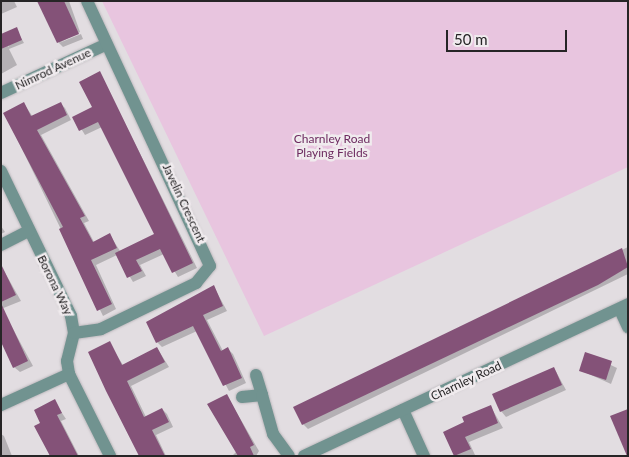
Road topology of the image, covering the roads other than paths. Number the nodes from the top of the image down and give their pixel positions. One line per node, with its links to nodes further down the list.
1 (87, 1): 2 (street, Javelin Crescent)
2 (105, 45): 3 (street, Nimrod Avenue); 9 (street, Javelin Crescent)
3 (1, 93)
4 (1, 172): 5 (street, Borona Way)
5 (30, 231): 6 (street); 9 (street, Borona Way)
6 (1, 245)
7 (624, 307): 8 (street); 15 (street, Charnley Road)
8 (628, 327)
9 (74, 333): 10 (street, Borona Way)
10 (70, 374): 14 (street); 16 (street, Borona Way)
11 (256, 375): 12 (street)
12 (262, 395): 13 (street); 17 (street)
13 (242, 397)
14 (1, 405)
15 (403, 410): 18 (street, Charnley Road); 19 (street)
16 (110, 456)
17 (289, 456)
18 (304, 456)
19 (424, 456)

